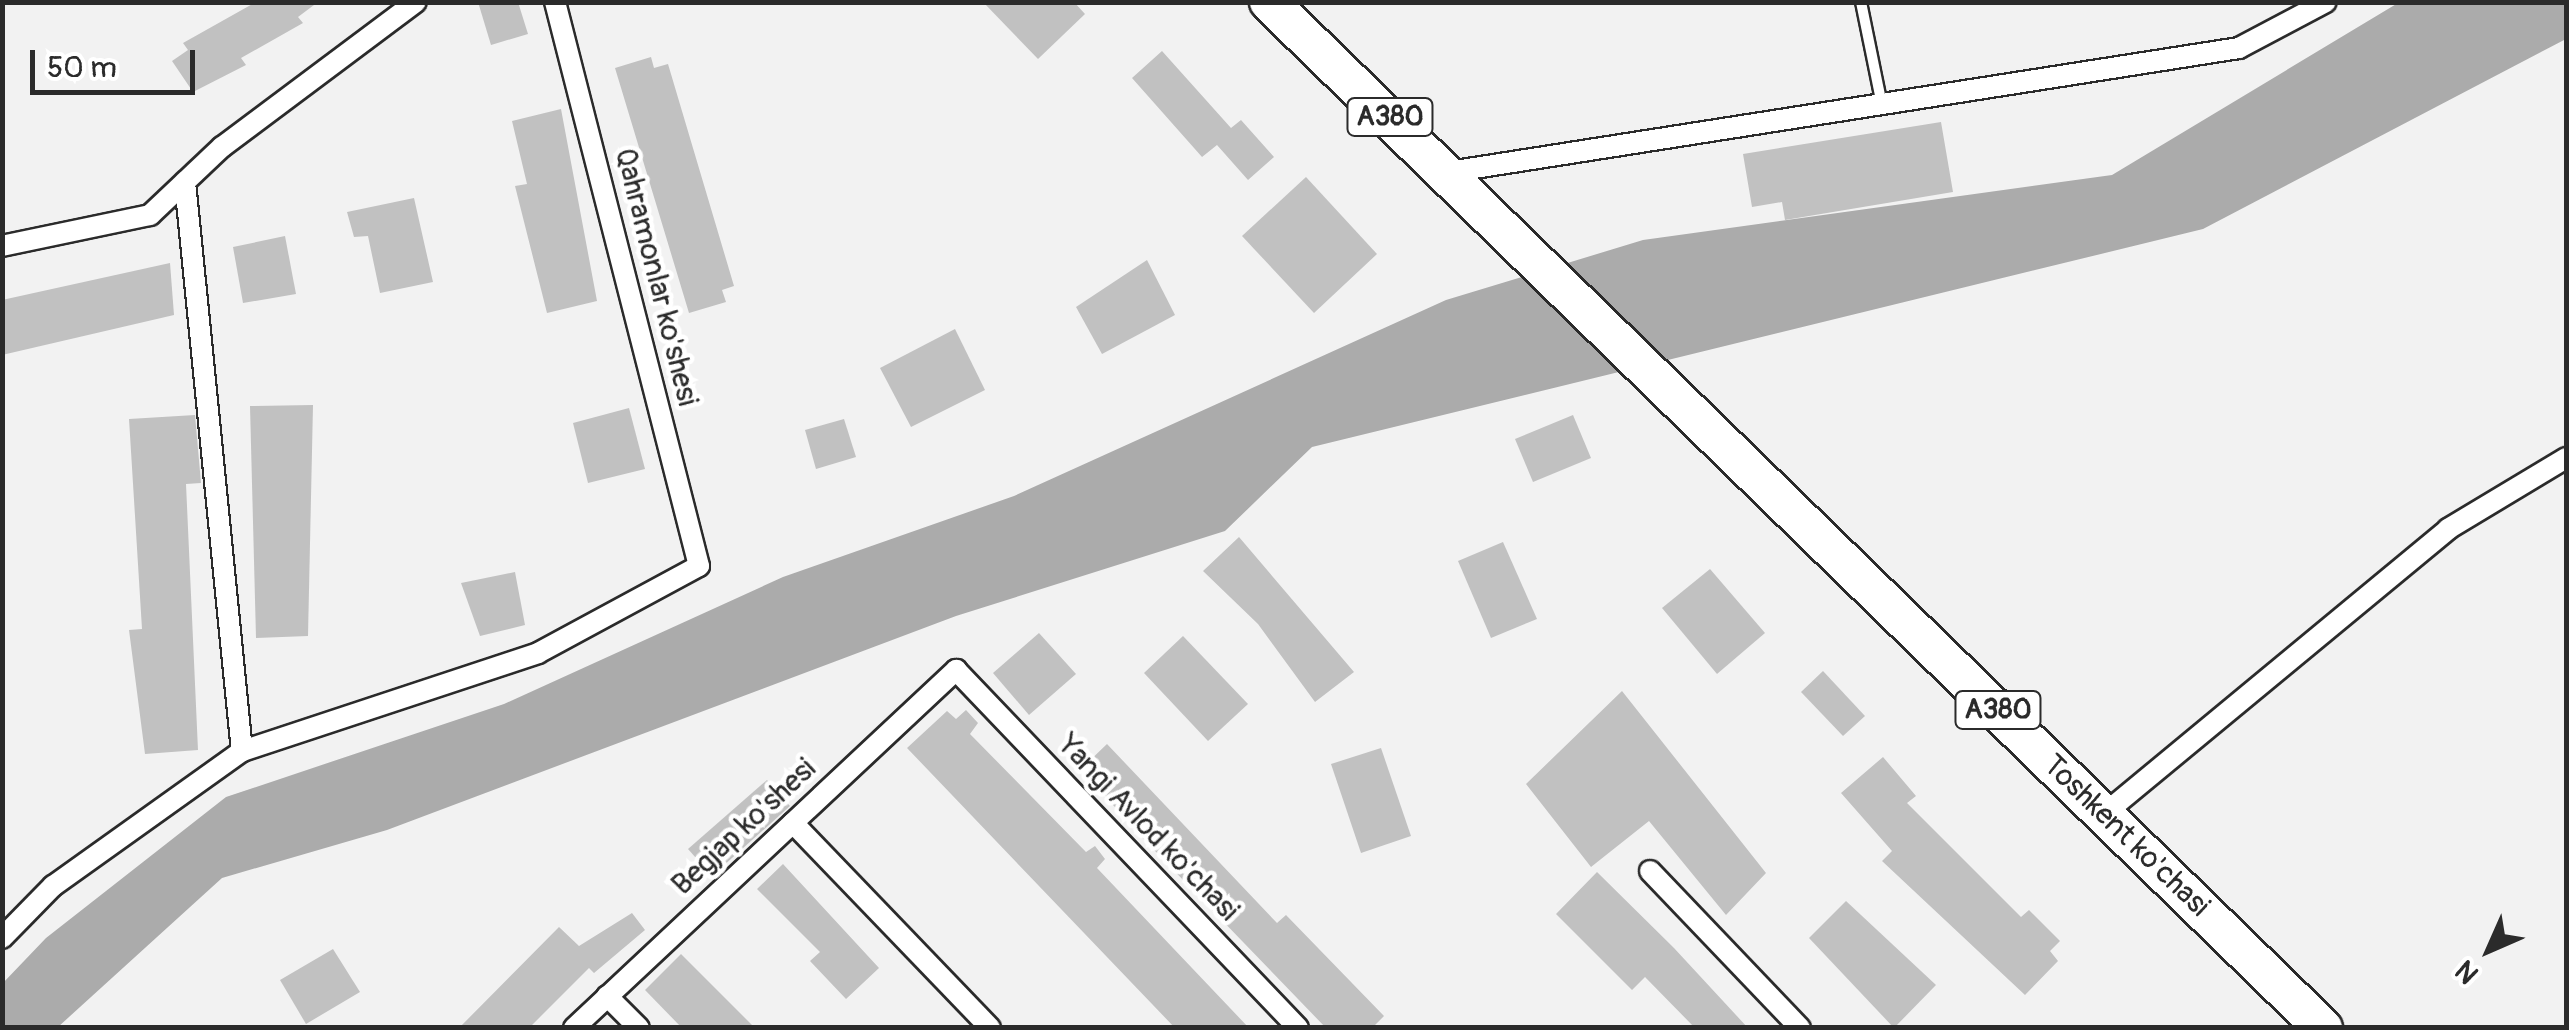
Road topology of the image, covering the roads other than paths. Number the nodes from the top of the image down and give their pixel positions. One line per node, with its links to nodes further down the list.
1 (416, 2): 8 (street)
2 (555, 2): 12 (street, Qahramonlar ko'shesi)
3 (1270, 2): 7 (highway, A380)
4 (1861, 2): 6 (lane)
5 (2326, 2): 6 (street)
6 (1882, 106): 7 (street)
7 (1449, 172): 13 (highway, Toshkent ko'chasi / A380)
8 (185, 182): 9 (street); 12 (street)
9 (2, 246)
10 (2566, 458): 13 (street)
11 (956, 670): 14 (street, Begjap ko'shesi); 21 (street, Yangi Avlod ko'chasi)
12 (242, 751): 16 (street)
13 (2104, 814): 23 (highway, Toshkent ko'chasi / A380)
14 (793, 823): 17 (street, Begjap ko'shesi); 20 (street)
15 (1650, 871): 22 (street)
16 (2, 938)
17 (607, 996): 18 (street, Begjap ko'shesi); 19 (street)
18 (574, 1028)
19 (639, 1028)
20 (990, 1028)
21 (1298, 1028)
22 (1800, 1028)
23 (2322, 1028)

